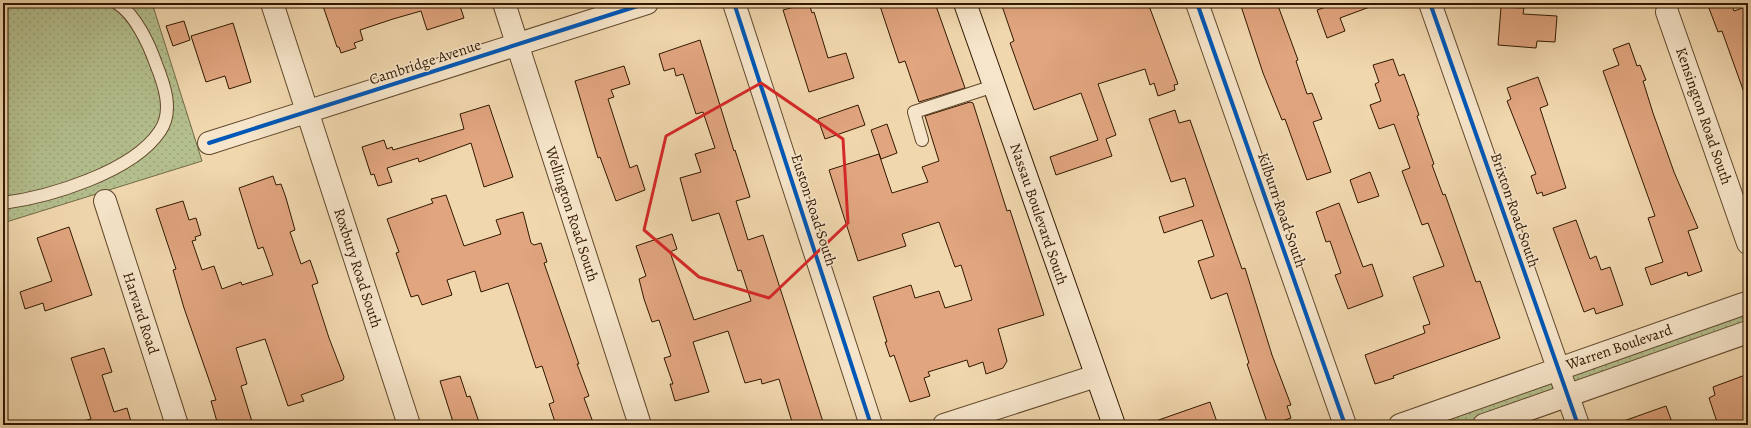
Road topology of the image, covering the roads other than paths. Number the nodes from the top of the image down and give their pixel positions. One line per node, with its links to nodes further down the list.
1 (117, 3): 16 (lane)
2 (272, 3): 12 (street, Roxbury Road South)
3 (504, 3): 10 (street, Wellington Road South)
4 (647, 3): 10 (street, Cambridge Avenue)
5 (734, 3): 26 (street, Euston Road South)
6 (965, 3): 11 (street, Nassau Boulevard South)
7 (1197, 3): 29 (street, Kilburn Road South)
8 (1430, 3): 20 (street, Brixton Road South)
9 (1667, 12): 17 (street, Kensington Road South)
10 (517, 45): 12 (street, Cambridge Avenue); 25 (street, Wellington Road South)
11 (994, 86): 13 (lane); 21 (street, Nassau Boulevard South)
12 (308, 112): 14 (street, Cambridge Avenue); 24 (street, Roxbury Road South)
13 (922, 140)
14 (209, 143)
15 (105, 201): 23 (street, Harvard Road)
16 (3, 204)
17 (1748, 243)
18 (1748, 305): 20 (street, Warren Boulevard)
19 (1748, 332): 22 (street, Warren Boulevard)
20 (1558, 368): 22 (street, Brixton Road South); 30 (street, Warren Boulevard)
21 (1096, 376): 27 (street); 28 (street, Nassau Boulevard South)
22 (1568, 396): 31 (street, Warren Boulevard); 32 (street, Brixton Road South)
23 (177, 425)
24 (409, 425)
25 (640, 425)
26 (871, 425)
27 (944, 425)
28 (1114, 425)
29 (1345, 425)
30 (1400, 425)
31 (1484, 425)
32 (1578, 425)

